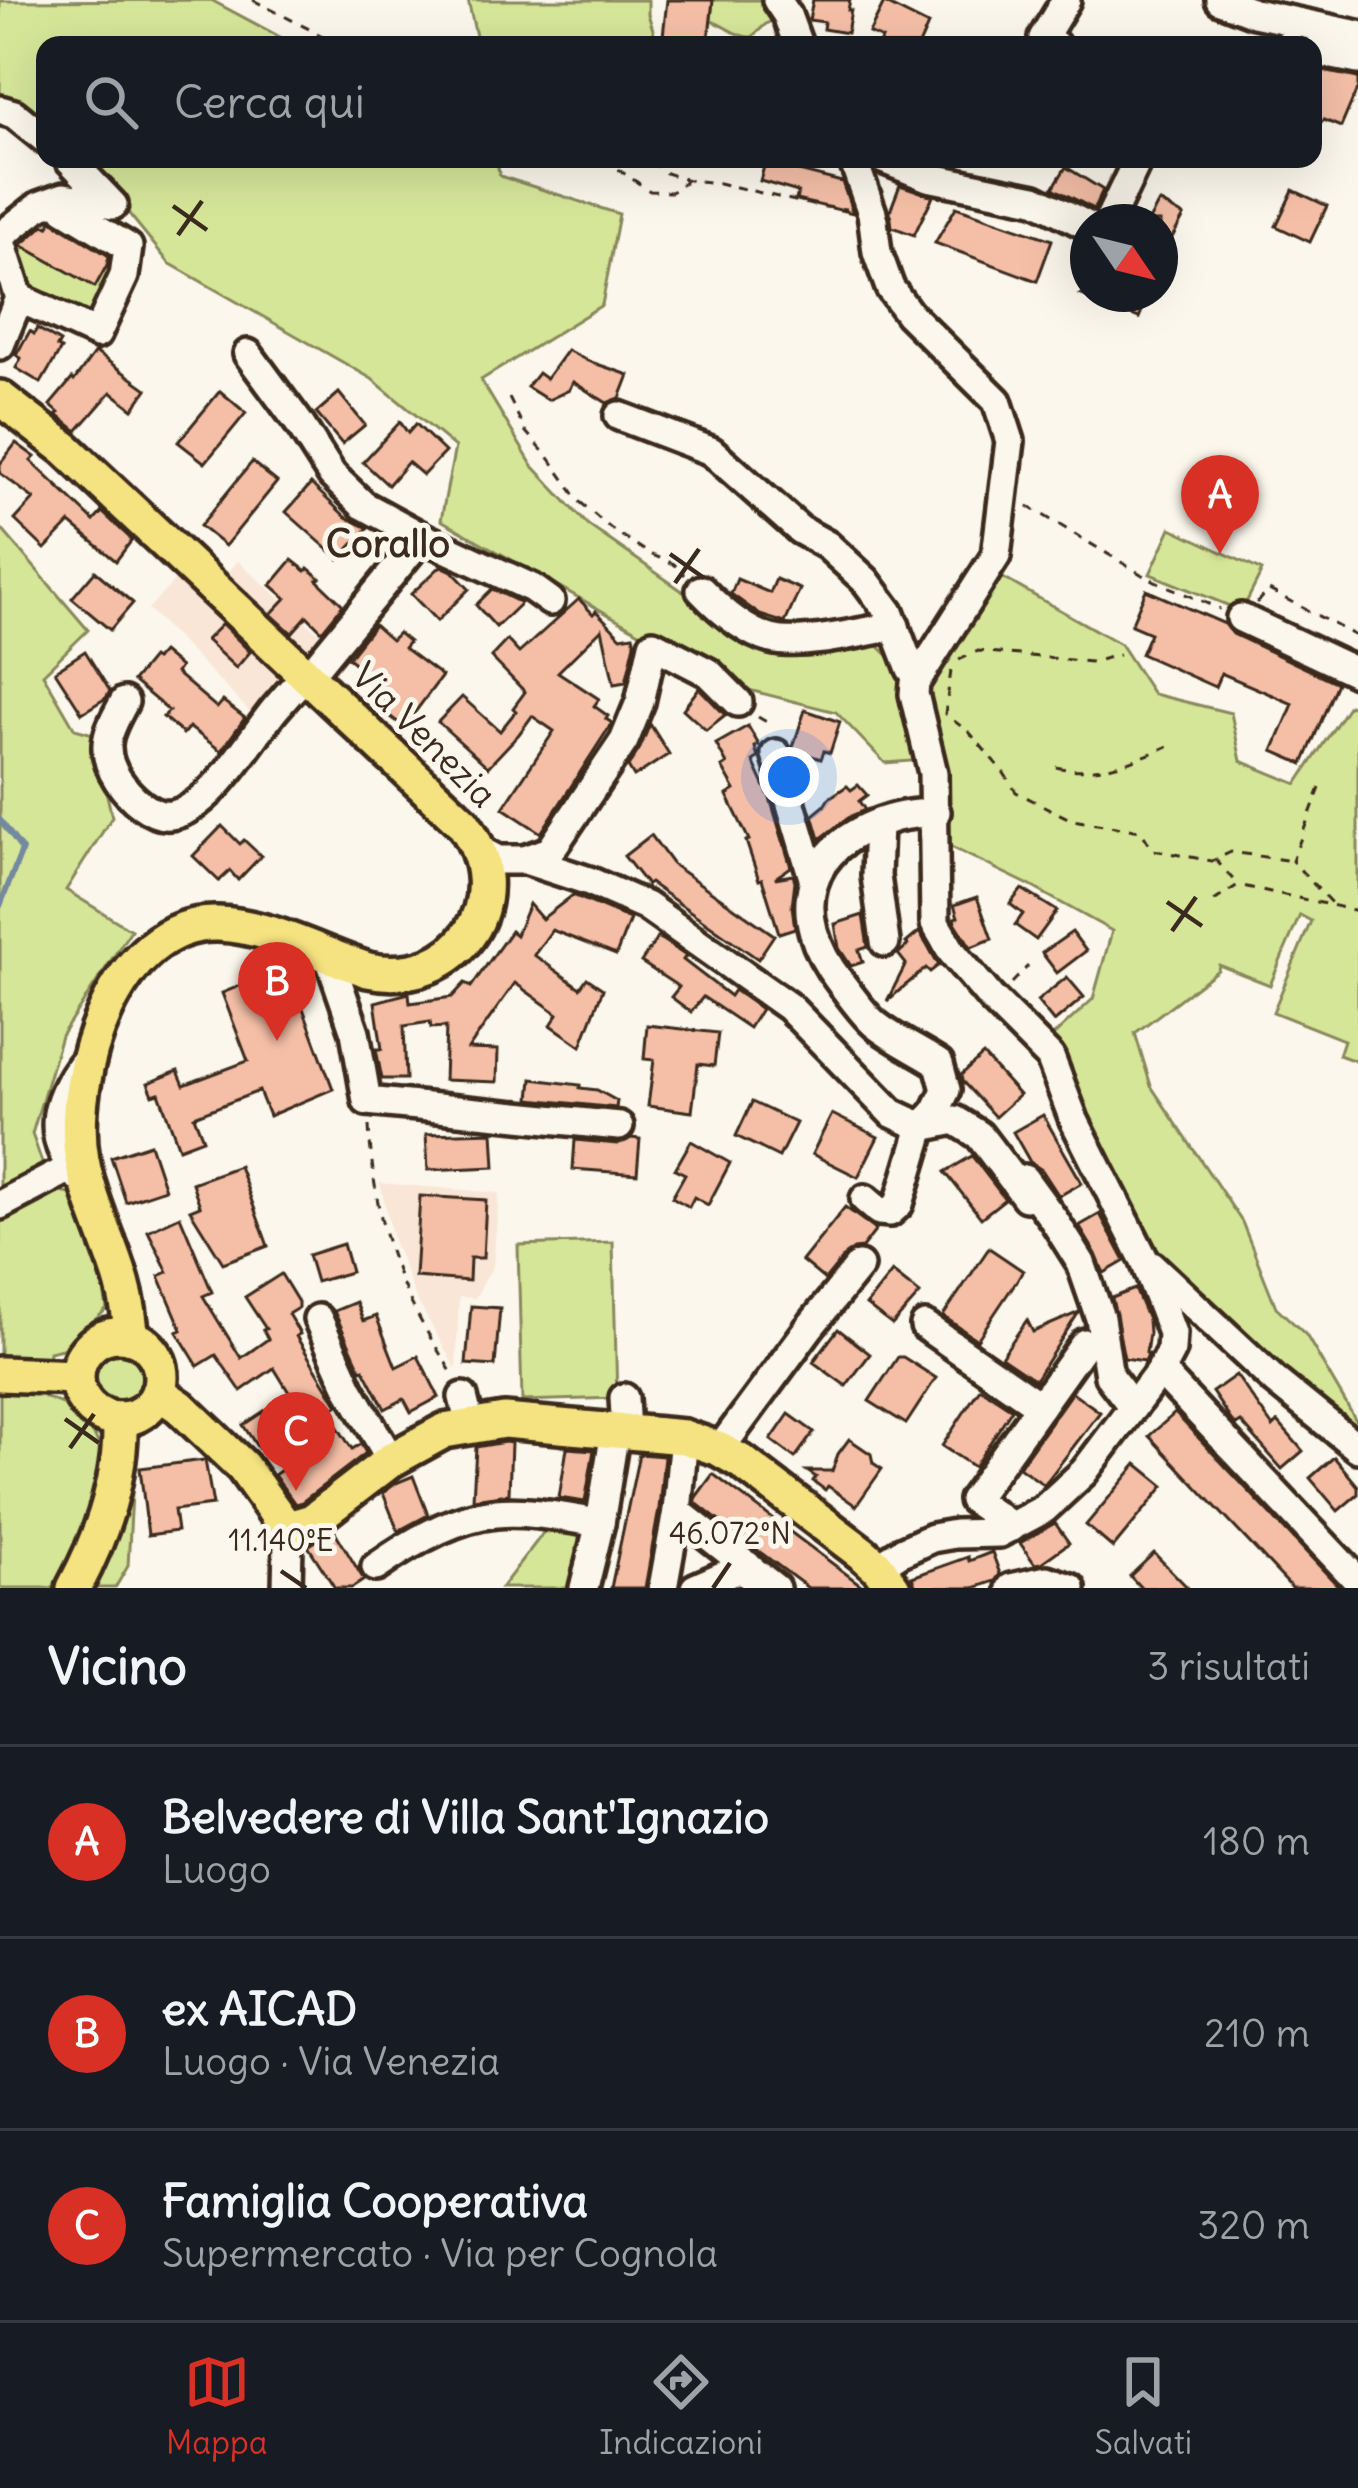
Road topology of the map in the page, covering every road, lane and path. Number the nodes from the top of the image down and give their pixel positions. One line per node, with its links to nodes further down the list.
1 (253, 0): 6 (path)
2 (777, 0): 7 (street)
3 (1066, 0): 8 (street)
4 (1220, 0): 5 (street)
5 (1358, 35)
6 (323, 36)
7 (795, 36)
8 (1044, 36)
9 (1322, 53): 10 (street)
10 (1358, 61)
11 (0, 110): 12 (street)
12 (36, 132)
13 (78, 168): 24 (street)
14 (616, 168): 19 (path)
15 (660, 168): 19 (path)
16 (856, 168): 22 (street)
17 (906, 168): 23 (street)
18 (1134, 168): 20 (street)
19 (688, 180): 22 (path)
20 (1117, 204)
21 (65, 209): 25 (street)
22 (872, 213): 41 (street)
23 (1070, 217)
24 (0, 238): 25 (street)
25 (20, 298): 26 (street)
26 (0, 346)
27 (248, 354): 32 (street)
28 (0, 398): 40 (main road, Via Venezia)
29 (509, 398): 33 (path)
30 (619, 416): 36 (street)
31 (1028, 506): 35 (path)
32 (422, 537): 34 (street); 40 (street)
33 (701, 590): 36 (street)
34 (550, 601)
35 (1241, 619): 37 (path); 39 (street)
36 (895, 626): 41 (street)
37 (1358, 637)
38 (1119, 655): 51 (path)
39 (1358, 673)
40 (308, 675): 42 (street); 50 (main road, Via Venezia)
41 (918, 676): 48 (street)
42 (124, 702)
43 (738, 702): 52 (street)
44 (1168, 746): 46 (path)
45 (776, 754): 54 (street)
46 (1056, 767)
47 (1320, 788): 53 (path)
48 (936, 812): 49 (street); 69 (street)
49 (878, 824): 54 (street); 59 (street)
50 (479, 850): 52 (street); 60 (main road, Via Venezia)
51 (1215, 859): 53 (path); 55 (path)
52 (525, 860): 63 (street)
53 (1292, 861): 57 (path)
54 (813, 878): 63 (street)
55 (1238, 885): 56 (path); 57 (path)
56 (1214, 901)
57 (1335, 906): 58 (path)
58 (1358, 911)
59 (885, 942)
60 (329, 957): 61 (street); 65 (main road, Via Venezia)
61 (367, 1101): 62 (street); 79 (path)
62 (619, 1126)
63 (922, 1127): 64 (street); 67 (street)
64 (979, 1136): 66 (street); 81 (street)
65 (72, 1174): 68 (street); 73 (main road, Via Venezia)
66 (1026, 1197)
67 (865, 1199)
68 (0, 1205)
69 (1144, 1259): 75 (street); 85 (street)
70 (860, 1266): 86 (street)
71 (318, 1319): 87 (street)
72 (925, 1326): 80 (street)
73 (130, 1337): 77 (main road); 78 (main road, Via Venezia)
74 (1085, 1343): 80 (street)
75 (1160, 1371): 81 (street); 96 (street)
76 (0, 1374): 77 (main road)
77 (76, 1377): 82 (main road)
78 (158, 1392): 82 (main road); 90 (main road)
79 (463, 1401): 83 (main road); 87 (main road)
80 (1040, 1406): 91 (street)
81 (1133, 1407): 91 (street)
82 (106, 1414): 97 (main road)
83 (622, 1420): 84 (main road); 89 (street)
84 (684, 1437): 86 (main road); 88 (street)
85 (1358, 1448)
86 (719, 1449): 95 (main road)
87 (391, 1460): 90 (main road)
88 (677, 1511): 94 (street); 100 (street)
89 (600, 1523): 92 (street); 99 (street)
90 (285, 1526): 93 (street)
91 (1012, 1527): 95 (street)
92 (376, 1567)
93 (288, 1575): 98 (street)
94 (750, 1576): 101 (street); 102 (street)
95 (886, 1577)
96 (1358, 1581)
97 (74, 1588)
98 (306, 1588)
99 (584, 1588)
100 (663, 1588)
101 (695, 1588)
102 (775, 1588)
103 (1011, 1588): 104 (street)
104 (1071, 1588)

